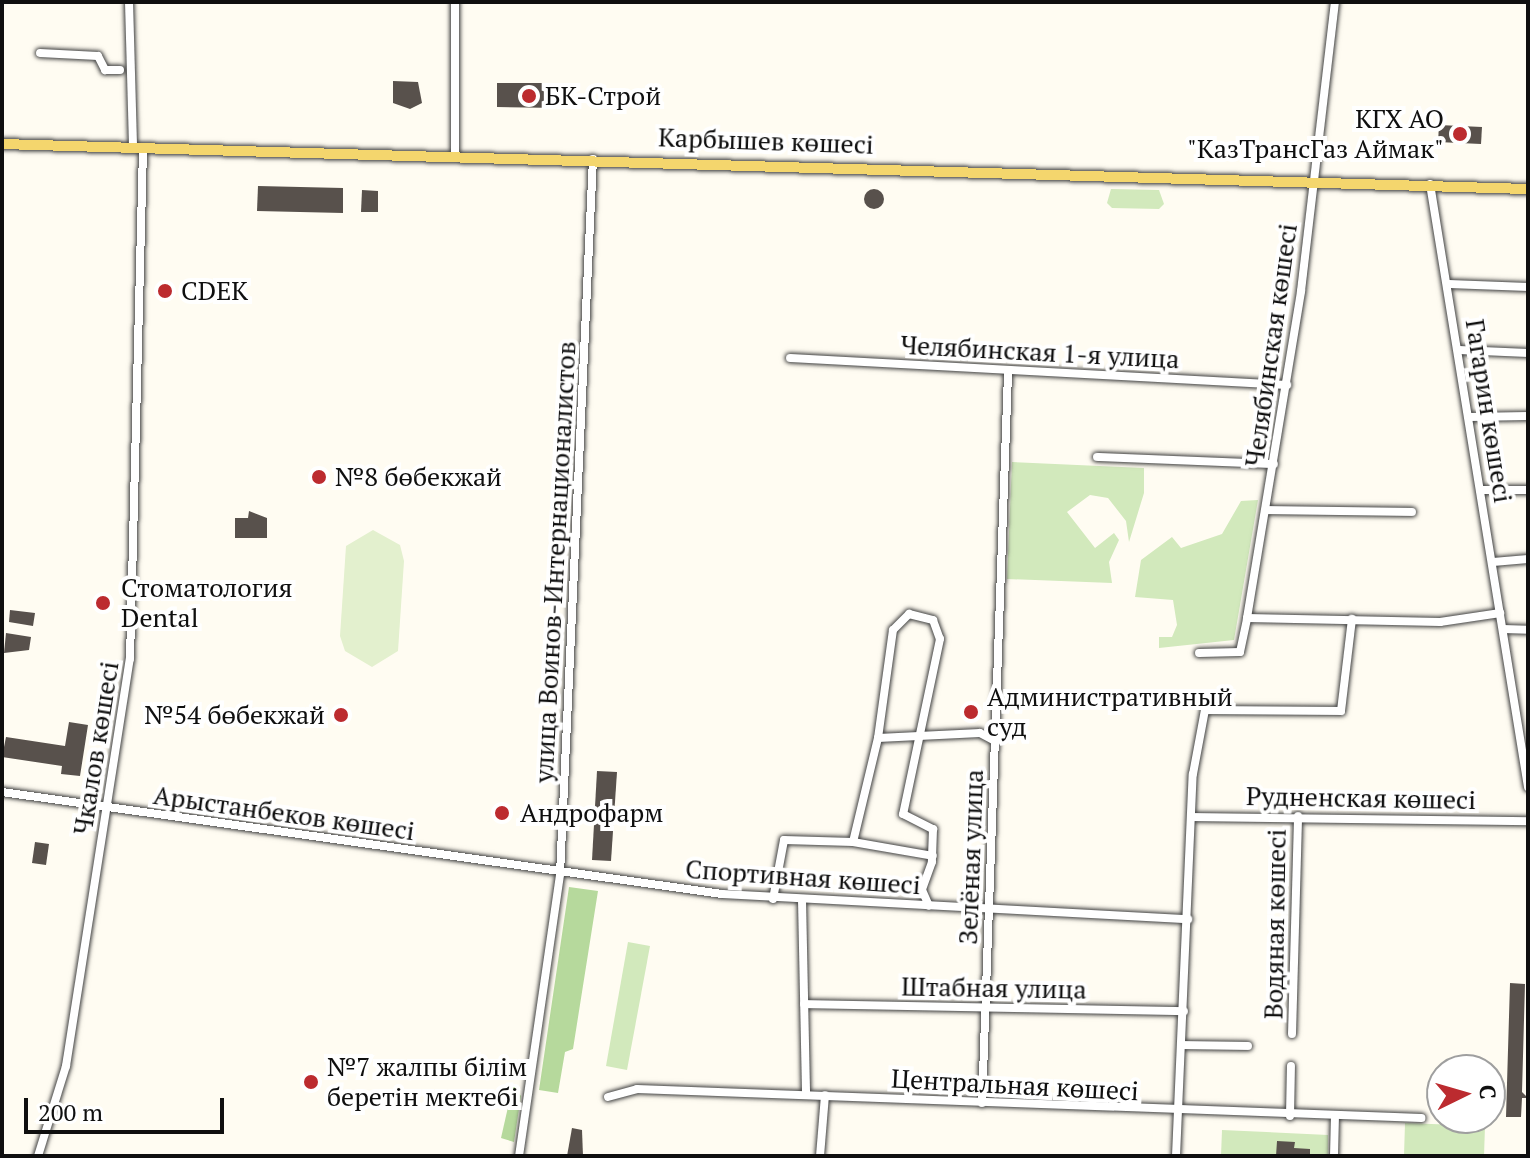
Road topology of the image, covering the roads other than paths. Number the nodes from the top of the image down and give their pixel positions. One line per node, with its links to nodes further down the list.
1 (129, 2): 7 (street, Чкалов көшесі)
2 (455, 2): 8 (street)
3 (1335, 2): 10 (street, Челябинская көшесі)
4 (40, 53): 5 (street)
5 (120, 70)
6 (2, 144): 7 (main road, Карбышев көшесі)
7 (138, 148): 8 (main road, Карбышев көшесі); 41 (street, Чкалов көшесі)
8 (455, 155): 9 (main road, Карбышев көшесі)
9 (593, 159): 10 (main road, Карбышев көшесі); 47 (street, улица Воинов-Интернационалистов)
10 (1315, 179): 11 (main road, Карбышев көшесі); 19 (street, Челябинская көшесі)
11 (1430, 184): 12 (main road, Карбышев көшесі); 13 (street, Гагарин көшесі)
12 (1528, 189)
13 (1449, 284): 14 (street); 15 (street, Гагарин көшесі)
14 (1528, 287)
15 (1459, 350): 16 (street); 21 (street, Гагарин көшесі)
16 (1528, 353)
17 (790, 358): 18 (street, Челябинская 1-я улица)
18 (1008, 372): 19 (street, Челябинская 1-я улица); 38 (street, Зелёная улица)
19 (1287, 385): 23 (street, Челябинская көшесі)
20 (1528, 416): 21 (street)
21 (1470, 417): 24 (street, Гагарин көшесі)
22 (1097, 457): 23 (street)
23 (1274, 464): 26 (street, Челябинская көшесі)
24 (1481, 490): 25 (street); 29 (street, Гагарин көшесі)
25 (1528, 490)
26 (1266, 510): 27 (street); 31 (street, Челябинская көшесі)
27 (1412, 512)
28 (1528, 559): 29 (street)
29 (1493, 562): 30 (street, Гагарин көшесі)
30 (1500, 613): 32 (street); 33 (street, Гагарин көшесі)
31 (1247, 618): 32 (street); 35 (street, Челябинская көшесі)
32 (1352, 619): 43 (street)
33 (1503, 629): 34 (street); 39 (street, Гагарин көшесі)
34 (1528, 630)
35 (1199, 653)
36 (924, 734): 37 (street); 37 (street); 38 (street); 46 (street)
37 (878, 738): 45 (street)
38 (995, 741): 51 (street, Зелёная улица)
39 (1528, 787)
40 (2, 792): 41 (street, Арыстанбеков көшесі)
41 (107, 808): 47 (street, Арыстанбеков көшесі); 68 (street, Чкалов көшесі)
42 (1298, 816): 43 (street, Рудненская көшесі); 44 (street, Рудненская көшесі); 56 (street, Водяная көшесі)
43 (1193, 817): 52 (street)
44 (1528, 821)
45 (853, 842): 46 (street); 48 (street)
46 (933, 856): 50 (street)
47 (560, 874): 48 (street, Спортивная көшесі); 69 (street, улица Воинов-Интернационалистов)
48 (773, 899): 49 (street, Спортивная көшесі)
49 (802, 900): 50 (street, Спортивная көшесі); 53 (street)
50 (929, 906): 51 (street, Спортивная көшесі)
51 (990, 909): 52 (street, Спортивная көшесі); 54 (street, Зелёная улица)
52 (1188, 919): 55 (street)
53 (804, 1004): 54 (street, Штабная улица); 60 (street)
54 (986, 1010): 55 (street, Штабная улица); 63 (street, Зелёная улица)
55 (1184, 1011): 57 (street)
56 (1292, 1034)
57 (1183, 1045): 58 (street); 64 (street)
58 (1248, 1046)
59 (1291, 1066): 65 (street)
60 (806, 1094): 61 (street, Центральная көшесі); 62 (street, Центральная көшесі)
61 (825, 1095): 63 (street, Центральная көшесі); 70 (street)
62 (608, 1097)
63 (982, 1103): 64 (street, Центральная көшесі)
64 (1180, 1114): 65 (street, Центральная көшесі); 71 (street)
65 (1290, 1116): 66 (street, Центральная көшесі)
66 (1335, 1116): 67 (street, Центральная көшесі); 72 (street)
67 (1421, 1118)
68 (38, 1156)
69 (519, 1156)
70 (820, 1156)
71 (1176, 1156)
72 (1334, 1156)

